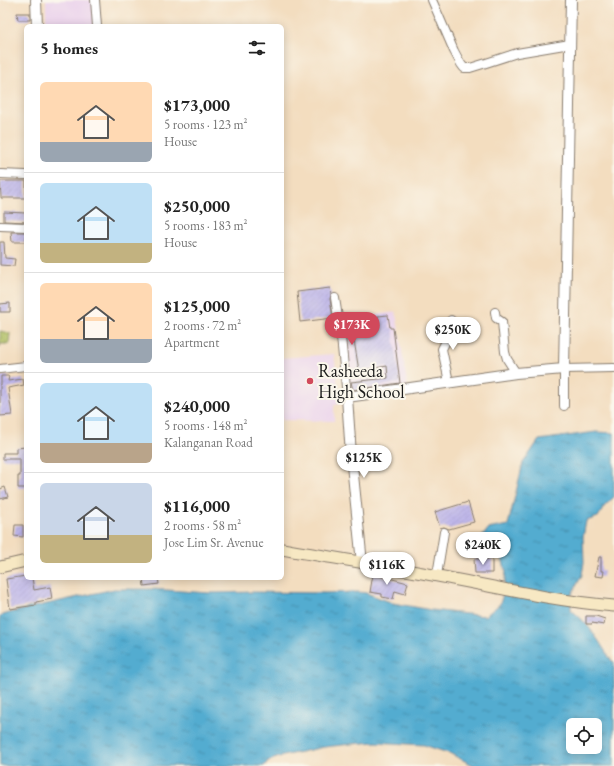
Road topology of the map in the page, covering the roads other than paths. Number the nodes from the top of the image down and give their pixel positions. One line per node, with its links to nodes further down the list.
1 (37, 0): 5 (street)
2 (95, 0): 6 (street)
3 (432, 0): 7 (street)
4 (571, 0): 7 (street)
5 (37, 24)
6 (97, 24)
7 (570, 44): 16 (street)
8 (0, 174): 9 (street)
9 (24, 175)
10 (0, 226): 11 (street)
11 (24, 227)
12 (335, 298): 21 (street)
13 (495, 312): 19 (street)
14 (451, 320): 20 (street)
15 (24, 366): 18 (street)
16 (564, 368): 17 (street); 19 (street); 22 (street)
17 (614, 368)
18 (0, 369)
19 (516, 373): 20 (street)
20 (450, 382): 21 (street)
21 (347, 397): 26 (street)
22 (564, 406)
23 (444, 532): 28 (street)
24 (284, 549): 26 (main road)
25 (24, 561): 27 (main road)
26 (362, 563): 28 (main road)
27 (0, 567)
28 (437, 576): 29 (main road)
29 (614, 606)

